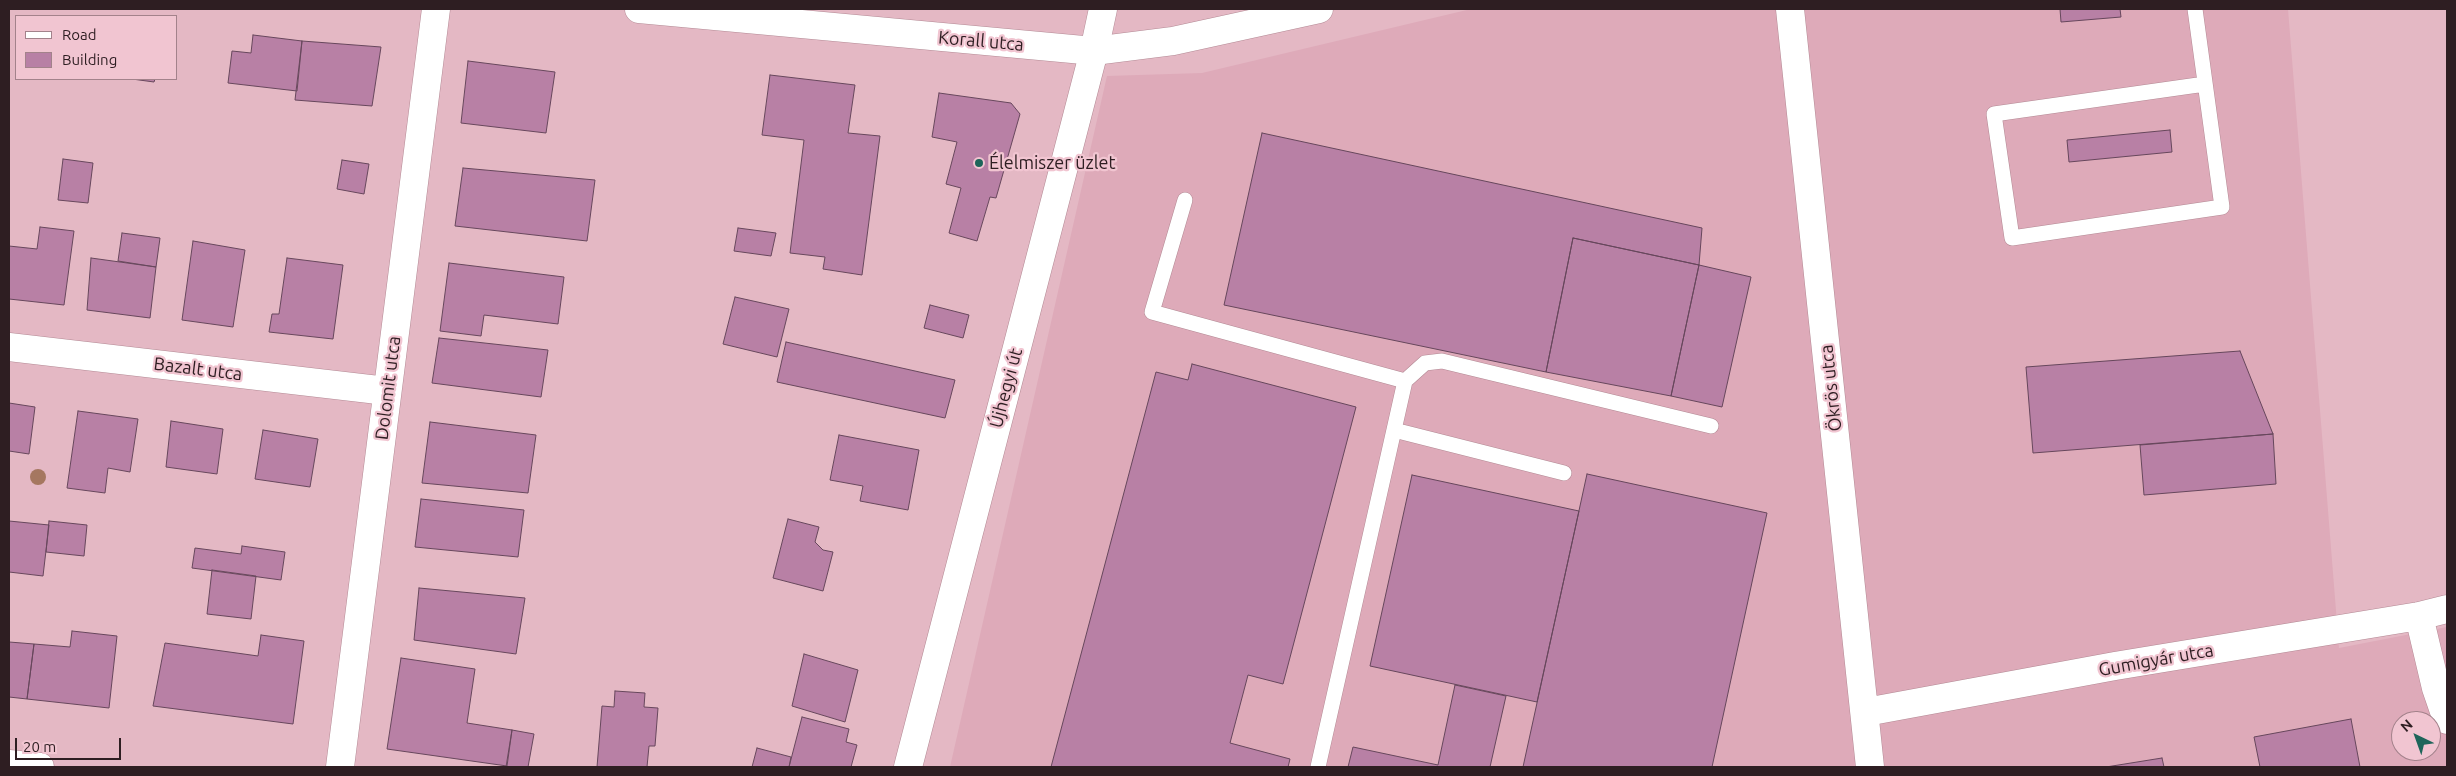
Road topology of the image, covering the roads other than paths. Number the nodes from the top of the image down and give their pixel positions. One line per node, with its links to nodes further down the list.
1 (436, 9): 12 (street, Dolomit utca)
2 (639, 9): 7 (street, Korall utca)
3 (1103, 9): 7 (street, Újhegyi út)
4 (1319, 9): 7 (street, Korall utca)
5 (1790, 9): 18 (street, Ökrös utca)
6 (2195, 9): 8 (lane)
7 (1094, 51): 23 (street, Újhegyi út)
8 (2205, 84): 8 (lane)
9 (1185, 200): 11 (lane)
10 (9, 346): 12 (street, Bazalt utca)
11 (1405, 381): 13 (lane); 14 (lane)
12 (387, 391): 22 (street, Dolomit utca)
13 (1711, 426)
14 (1394, 430): 15 (lane); 24 (lane)
15 (1564, 473)
16 (2447, 609): 17 (street, Gumigyár utca)
17 (2419, 616): 18 (street, Gumigyár utca); 19 (street)
18 (1866, 712): 25 (street, Ökrös utca)
19 (2447, 720)
20 (9, 764): 21 (street)
21 (40, 767)
22 (340, 767)
23 (908, 767)
24 (1318, 767)
25 (1870, 767)

